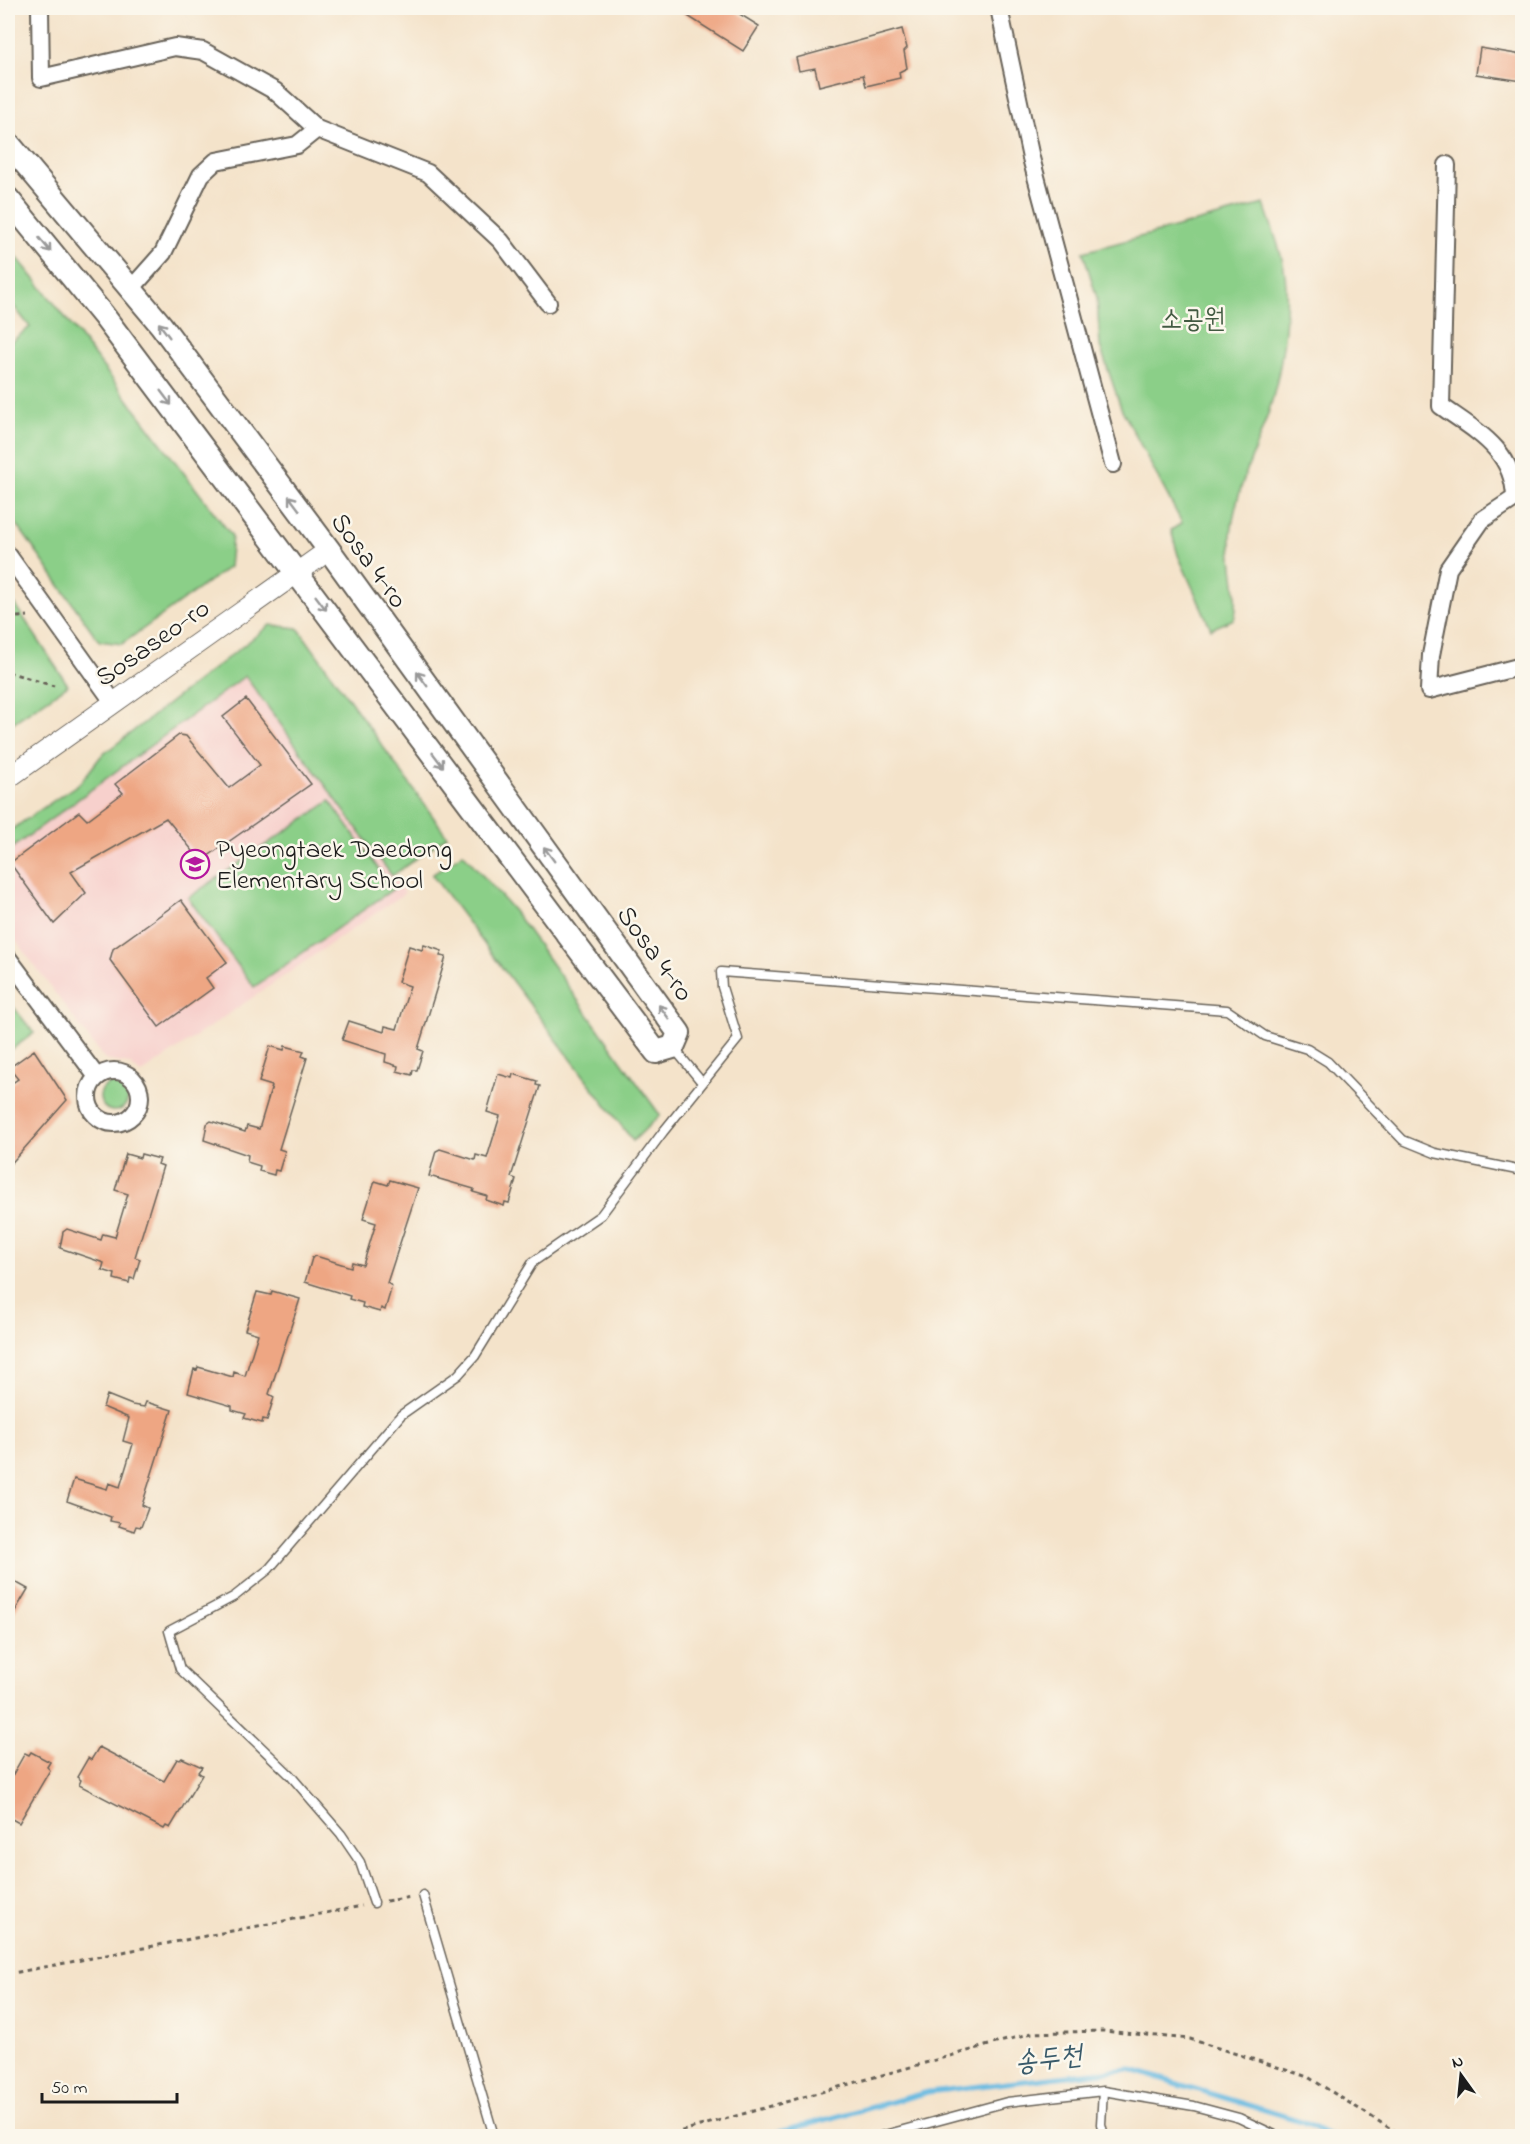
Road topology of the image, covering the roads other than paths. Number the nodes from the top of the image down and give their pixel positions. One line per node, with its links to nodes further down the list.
1 (40, 8): 3 (street)
2 (999, 8): 9 (street)
3 (316, 129): 7 (street); 8 (street)
4 (8, 143): 7 (main road, Sosa 4-ro)
5 (1448, 165): 13 (street)
6 (8, 200): 12 (main road, Sosa 4-ro, one-way to 12)
7 (131, 289): 10 (main road, Sosa 4-ro, one-way to 7)
8 (548, 303)
9 (1113, 464)
10 (328, 550): 12 (street, Sosaseo-ro); 17 (main road, Sosa 4-ro, one-way to 10)
11 (8, 555): 14 (street)
12 (298, 572): 14 (street, Sosaseo-ro); 17 (main road, Sosa 4-ro, one-way to 17)
13 (1522, 666)
14 (114, 703): 15 (street, Sosaseo-ro)
15 (8, 778)
16 (8, 958): 18 (street)
17 (673, 1047): 19 (lane)
18 (97, 1077)
19 (700, 1080)
20 (1522, 1171): 22 (lane)
21 (423, 1895): 24 (lane)
22 (374, 1903)
23 (1103, 2091): 25 (lane); 26 (lane); 27 (lane)
24 (494, 2136)
25 (881, 2136)
26 (1104, 2136)
27 (1277, 2136)

